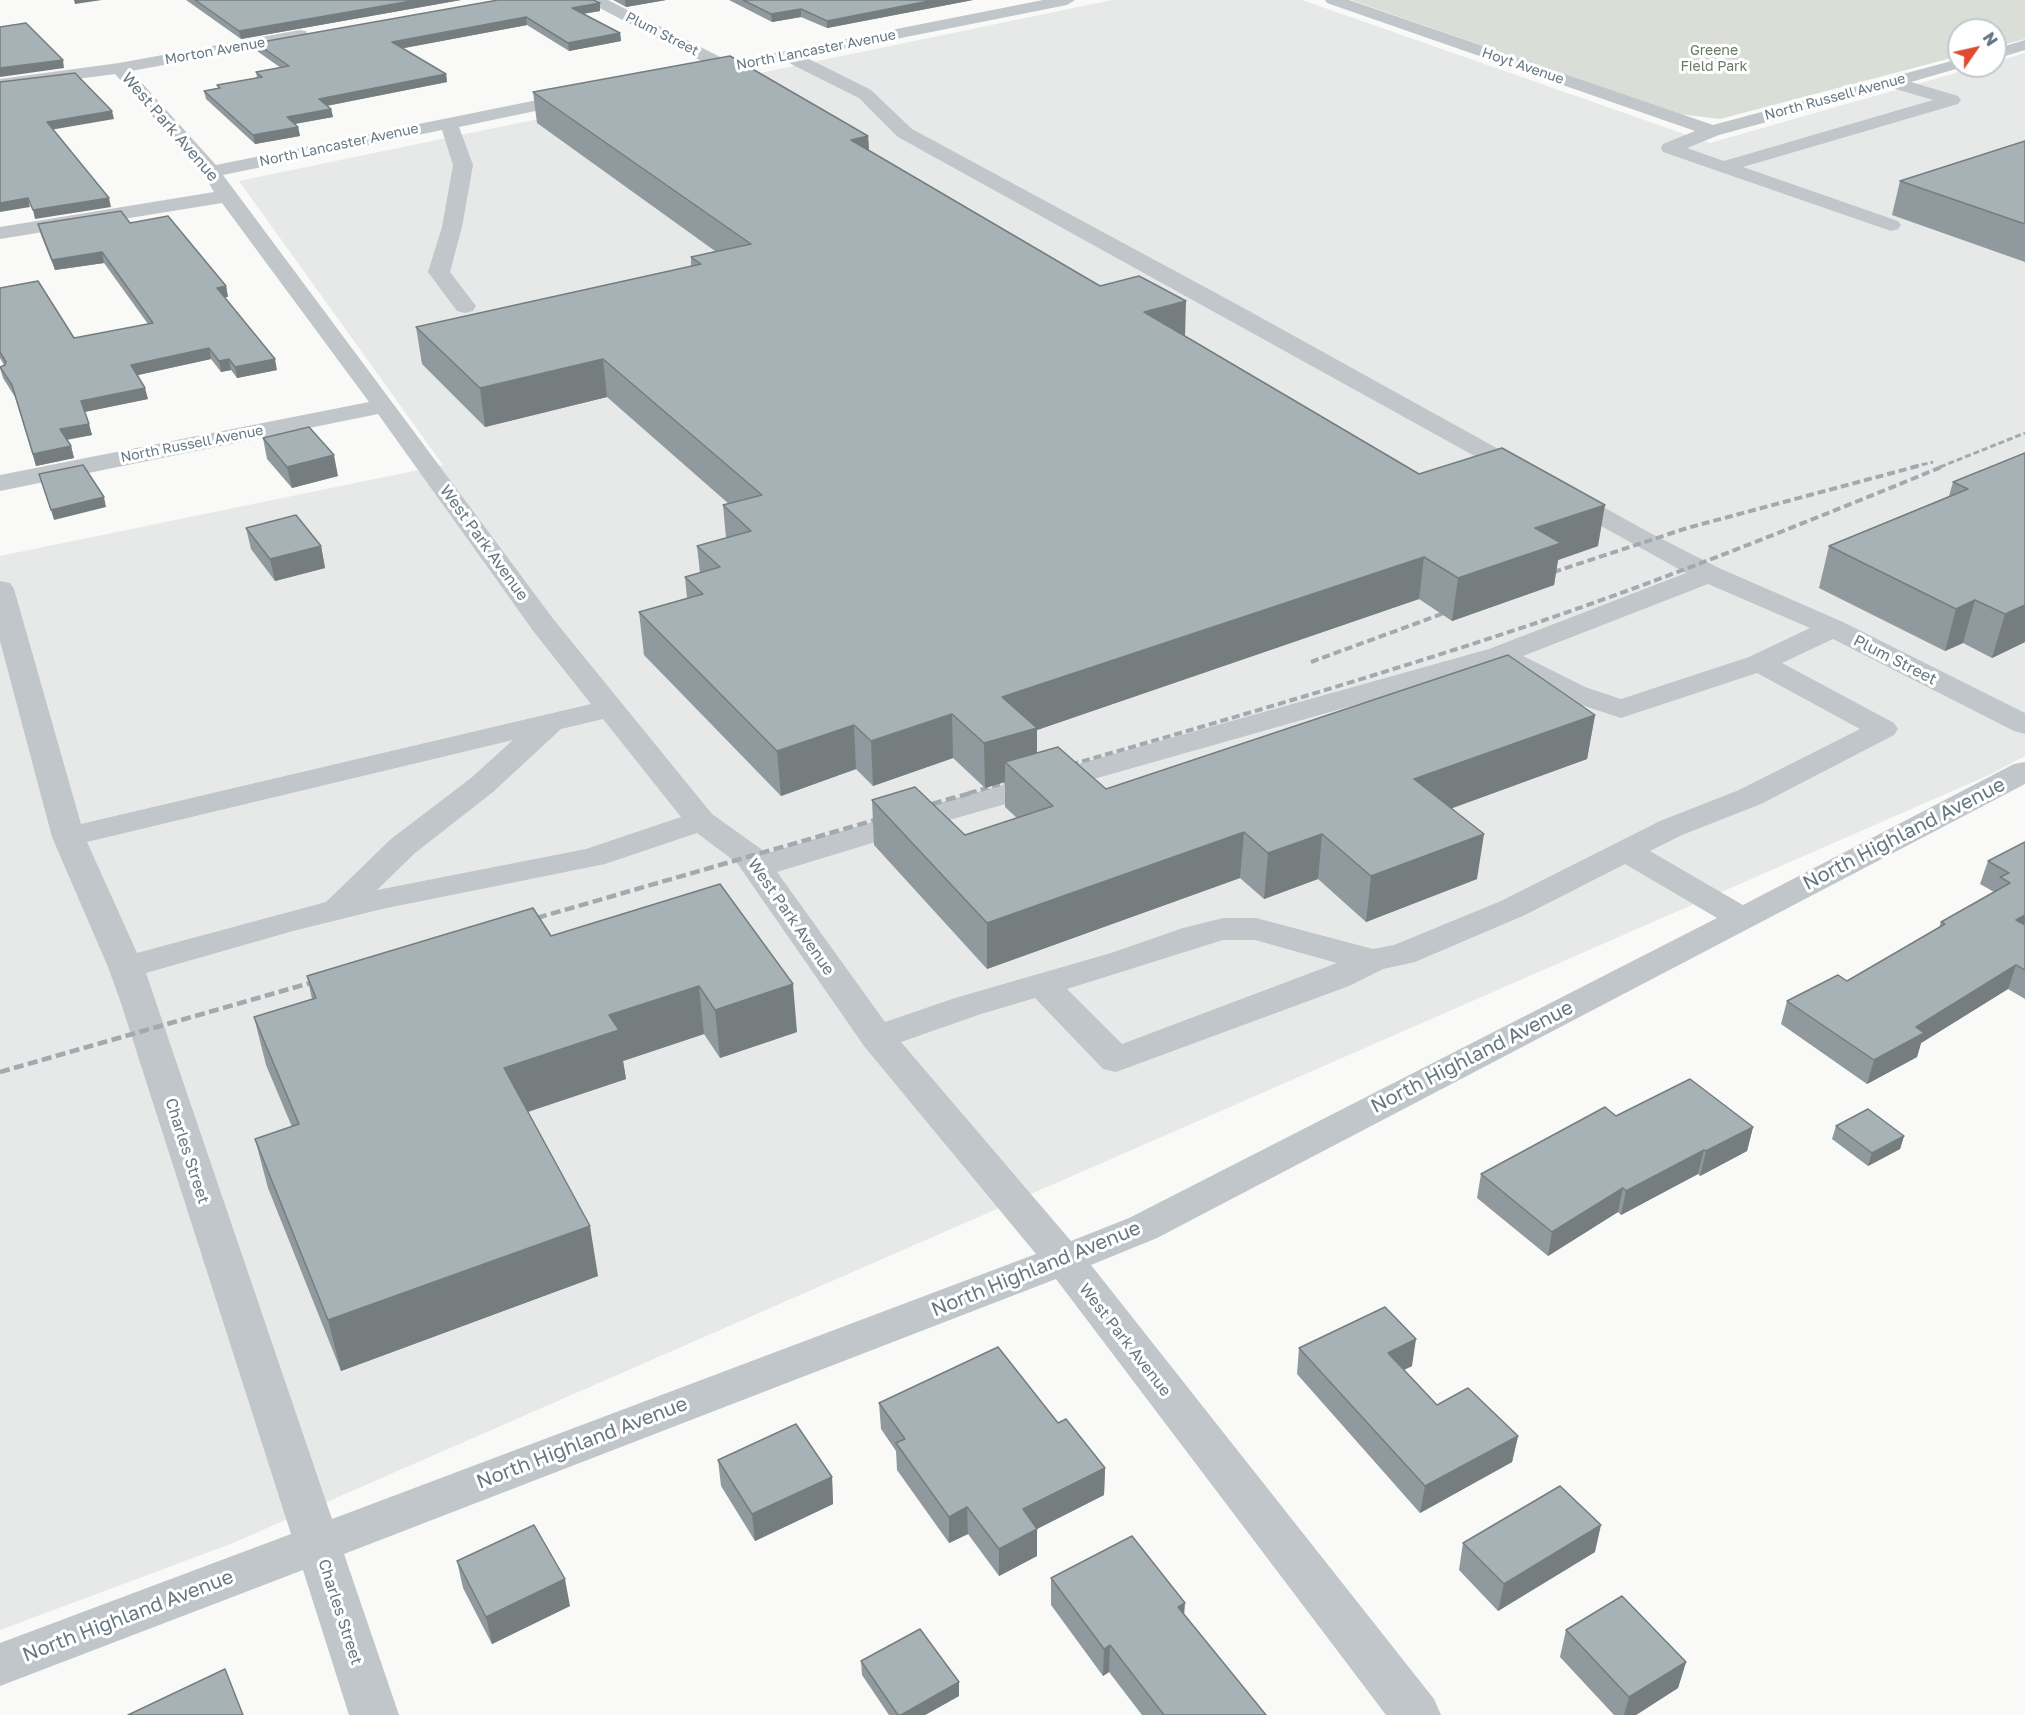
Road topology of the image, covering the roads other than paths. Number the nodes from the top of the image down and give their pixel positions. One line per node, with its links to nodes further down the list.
1 (596, 0): 10 (street, Plum Street)
2 (1067, 0): 7 (street, North Lancaster Avenue)
3 (1333, 0): 16 (street, Hoyt Avenue)
4 (316, 33): 9 (street, Morton Avenue)
5 (2025, 45): 6 (street)
6 (2007, 50)
7 (788, 56): 10 (street, North Lancaster Avenue); 24 (street, Plum Street)
8 (1947, 67): 12 (street, North Russell Avenue)
9 (119, 68): 13 (street, Morton Avenue); 18 (street, West Park Avenue)
10 (728, 68): 11 (street, North Lancaster Avenue)
11 (682, 77)
12 (1891, 82): 16 (street, North Russell Avenue); 17 (street)
13 (0, 84)
14 (600, 93): 15 (street, North Lancaster Avenue)
15 (449, 123): 18 (street, North Lancaster Avenue); 21 (street)
16 (1712, 131): 17 (street, North Russell Avenue)
17 (1723, 167): 19 (street)
18 (219, 184): 20 (street, North Lancaster Avenue); 22 (street, West Park Avenue)
19 (1891, 225)
20 (0, 233)
21 (465, 306)
22 (384, 406): 23 (street, North Russell Avenue); 29 (street, West Park Avenue)
23 (0, 483)
24 (1709, 574): 26 (street, Plum Street); 27 (street)
25 (0, 589): 34 (street, Charles Street)
26 (1833, 628): 28 (street); 31 (street, Plum Street)
27 (1499, 655): 28 (street); 36 (street)
28 (1759, 663): 35 (street)
29 (610, 708): 30 (street); 33 (street, West Park Avenue)
30 (551, 722): 34 (street); 37 (street)
31 (2025, 725)
32 (2025, 771): 38 (street, North Highland Avenue)
33 (701, 821): 36 (street, West Park Avenue); 37 (street)
34 (68, 837): 40 (street, Charles Street)
35 (1626, 851): 38 (street); 39 (street)
36 (756, 867): 42 (street, West Park Avenue)
37 (338, 909): 40 (street)
38 (1741, 918): 43 (street, North Highland Avenue)
39 (1373, 960): 41 (street); 41 (street)
40 (126, 967): 44 (street, Charles Street)
41 (1042, 984): 42 (street)
42 (878, 1038): 43 (street, West Park Avenue)
43 (1064, 1260): 44 (street, North Highland Avenue); 47 (street, West Park Avenue)
44 (318, 1543): 45 (street, North Highland Avenue); 46 (street, Charles Street)
45 (0, 1665)
46 (374, 1715)
47 (1416, 1715)

